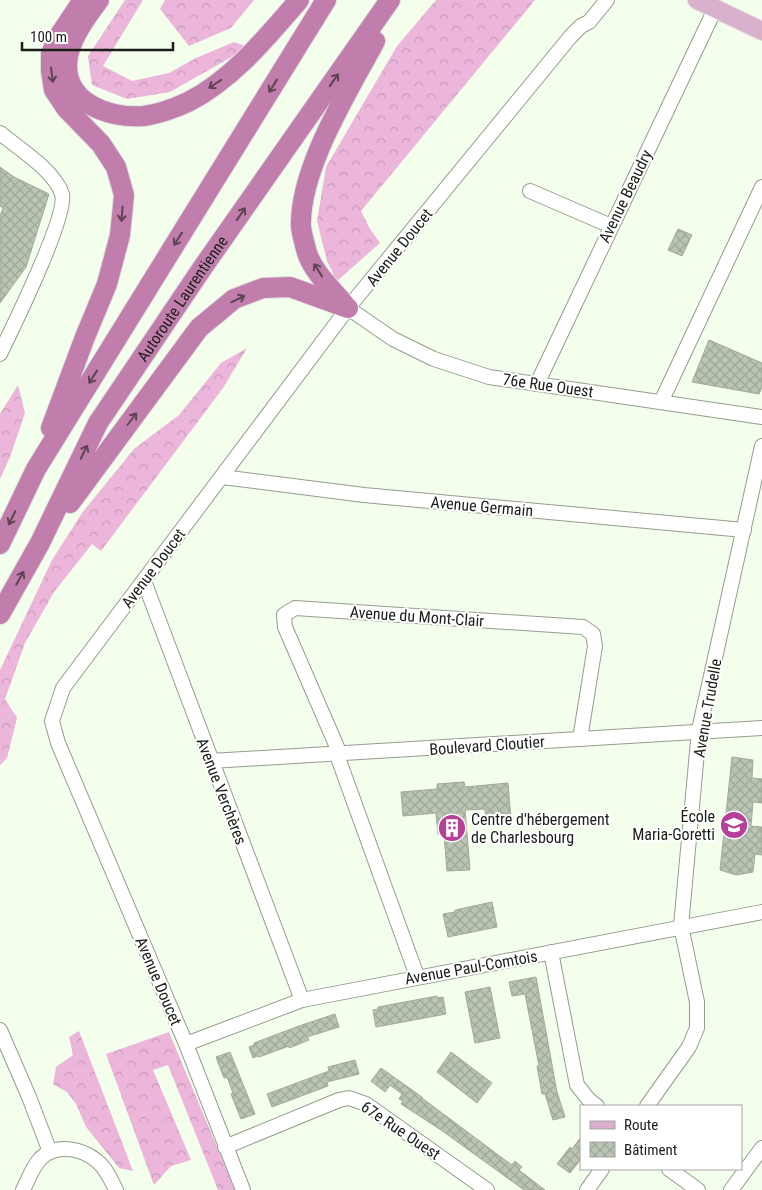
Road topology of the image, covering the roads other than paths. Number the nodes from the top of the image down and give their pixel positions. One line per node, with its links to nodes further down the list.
1 (83, 0): 23 (highway, one-way to 23)
2 (99, 0): 3 (highway, one-way to 2)
3 (299, 0)
4 (326, 0): 23 (highway, Autoroute Laurentienne, one-way to 23)
5 (390, 0): 26 (highway, Autoroute Laurentienne, one-way to 5)
6 (396, 0): 17 (highway, one-way to 6)
7 (595, 0): 11 (street, Avenue Doucet)
8 (607, 0): 11 (street, Avenue Doucet)
9 (697, 0): 10 (main road)
10 (715, 9): 12 (main road); 16 (street, Avenue Beaudry)
11 (580, 26): 17 (street, Avenue Doucet)
12 (762, 31)
13 (0, 133): 18 (street)
14 (762, 187): 20 (street)
15 (530, 191): 16 (street)
16 (611, 226): 19 (street, Avenue Beaudry)
17 (348, 308): 19 (street, 76e Rue Ouest); 24 (street, Avenue Doucet); 26 (highway, one-way to 17)
18 (0, 354)
19 (537, 384): 20 (street, 76e Rue Ouest)
20 (661, 402): 21 (street, 76e Rue Ouest)
21 (762, 417)
22 (762, 446): 25 (street, Avenue Trudelle)
23 (36, 469): 27 (highway, Autoroute Laurentienne, one-way to 27)
24 (222, 477): 25 (street, Avenue Germain); 28 (street, Avenue Doucet)
25 (744, 530): 31 (street, Avenue Trudelle)
26 (40, 542): 29 (highway, Autoroute Laurentienne, one-way to 26)
27 (0, 544)
28 (144, 581): 34 (street, Avenue Verchères); 41 (street, Avenue Doucet)
29 (0, 614)
30 (762, 728): 31 (street, Boulevard Cloutier)
31 (699, 730): 32 (street, Boulevard Cloutier); 36 (street, Avenue Trudelle)
32 (580, 739): 33 (street, Boulevard Cloutier); 33 (street, Avenue du Mont-Clair)
33 (338, 754): 34 (street, Boulevard Cloutier); 38 (street, Avenue du Mont-Clair)
34 (211, 761): 39 (street, Avenue Verchères)
35 (762, 912): 36 (street, Avenue Paul-Comtois)
36 (681, 926): 37 (street, Avenue Paul-Comtois); 43 (street, Avenue Trudelle)
37 (551, 952): 38 (street, Avenue Paul-Comtois); 42 (street)
38 (418, 976): 39 (street, Avenue Paul-Comtois)
39 (302, 1000): 41 (street, Avenue Paul-Comtois)
40 (0, 1030): 46 (street)
41 (186, 1044): 44 (street, Avenue Doucet)
42 (596, 1105)
43 (648, 1105)
44 (225, 1147): 51 (street, Avenue Doucet); 52 (street, 67e Rue Ouest)
45 (762, 1148): 55 (street)
46 (50, 1152): 49 (street); 50 (street)
47 (601, 1170): 53 (street)
48 (670, 1170): 54 (street)
49 (23, 1190)
50 (116, 1190)
51 (243, 1190)
52 (487, 1190)
53 (587, 1190)
54 (698, 1190)
55 (731, 1190)

